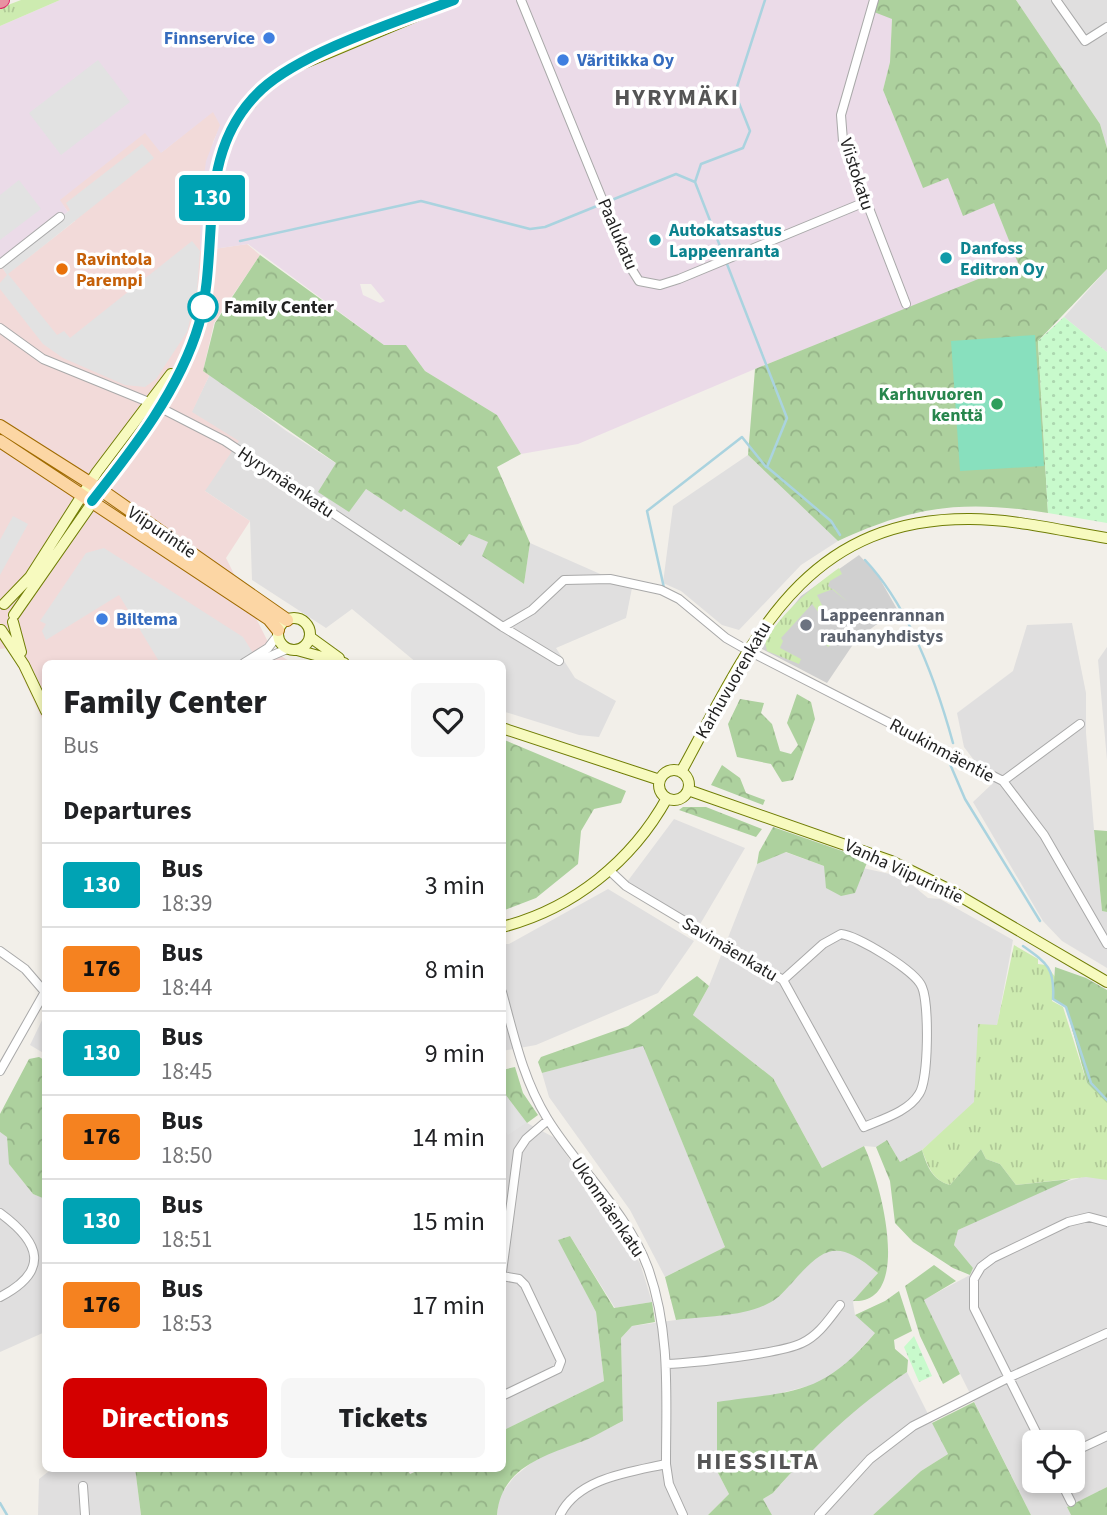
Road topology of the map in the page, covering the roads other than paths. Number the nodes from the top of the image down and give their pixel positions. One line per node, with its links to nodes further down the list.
1 (454, 0): 11 (main road)
2 (521, 0): 6 (street, Paalukatu)
3 (874, 0): 6 (street, Viistokatu)
4 (1056, 0): 5 (street)
5 (1107, 27)
6 (865, 202): 9 (street, Viistokatu)
7 (61, 217): 8 (street)
8 (0, 264)
9 (906, 304)
10 (0, 328): 11 (street, Hyrymäenkatu)
11 (155, 405): 14 (main road); 19 (street, Hyrymäenkatu)
12 (0, 426): 14 (main road, Viipurintie)
13 (0, 442): 14 (main road, Viipurintie)
14 (92, 492): 16 (main road); 17 (main road); 18 (main road, Viipurintie); 21 (main road, Viipurintie)
15 (1107, 538): 24 (main road, Karhuvuorenkatu)
16 (1, 604): 17 (main road)
17 (13, 618): 20 (main road); 30 (main road)
18 (287, 620): 21 (main road); 22 (main road)
19 (503, 627): 24 (street, Ruukinmäentie); 29 (street, Hyrymäenkatu)
20 (1, 630): 30 (main road)
21 (278, 633): 23 (main road); 25 (street)
22 (310, 637): 23 (main road); 28 (main road)
23 (292, 650): 26 (street); 27 (main road)
24 (747, 650): 34 (main road, Karhuvuorenkatu); 36 (street, Ruukinmäentie)
25 (249, 660)
26 (264, 660)
27 (333, 660)
28 (341, 660)
29 (559, 661)
30 (24, 665): 31 (main road)
31 (42, 703)
32 (1080, 724): 36 (street)
33 (506, 729): 35 (main road)
34 (681, 772): 35 (main road); 37 (main road)
35 (660, 780): 38 (main road)
36 (1003, 781): 41 (street, Ruukinmäentie)
37 (688, 790): 38 (main road); 44 (main road, Vanha Viipurintie)
38 (667, 798): 39 (main road)
39 (609, 870): 40 (main road); 43 (street, Savimäenkatu)
40 (506, 926)
41 (1107, 944)
42 (0, 951): 45 (street)
43 (783, 979): 43 (street, Savimäenkatu)
44 (1107, 982)
45 (42, 987)
46 (42, 995): 48 (street)
47 (506, 1007): 49 (street, Ukonmäenkatu)
48 (0, 1072)
49 (548, 1120): 52 (street); 57 (street, Ukonmäenkatu)
50 (0, 1213): 54 (street)
51 (1107, 1222): 58 (street)
52 (506, 1243)
53 (506, 1275): 59 (street)
54 (0, 1297)
55 (840, 1305): 57 (street)
56 (1107, 1333): 58 (street)
57 (666, 1364): 63 (street, Ukonmäenkatu)
58 (1008, 1378): 60 (street); 70 (street)
59 (506, 1394)
60 (1035, 1430)
61 (1107, 1436): 62 (street)
62 (1085, 1446)
63 (666, 1464): 68 (street); 69 (street, Ukonmäenkatu)
64 (83, 1486): 67 (street)
65 (1066, 1493): 66 (street)
66 (1071, 1502)
67 (85, 1515)
68 (560, 1515)
69 (683, 1515)
70 (820, 1515)

